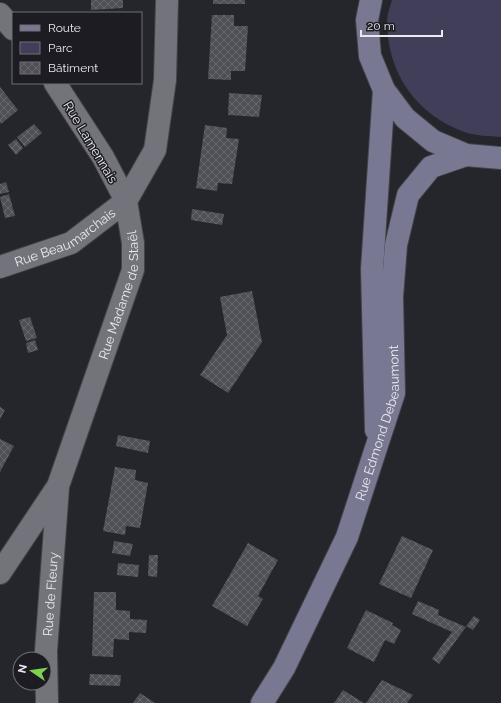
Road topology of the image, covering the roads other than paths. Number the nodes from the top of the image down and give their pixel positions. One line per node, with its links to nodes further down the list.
1 (167, 0): 9 (street)
2 (371, 0): 6 (main road)
3 (0, 14): 4 (street)
4 (12, 28)
5 (56, 84): 9 (street, Rue Lamennais)
6 (384, 90): 7 (main road); 11 (main road)
7 (466, 154): 8 (main road); 11 (main road, Rue Edmond Debeaumont)
8 (501, 158)
9 (126, 201): 10 (street, Rue Beaumarchais); 12 (street, Rue Madame de Staël)
10 (0, 267)
11 (376, 447): 15 (main road, Rue Edmond Debeaumont)
12 (58, 486): 13 (street, Rue Madame de Staël); 14 (street, Rue de Fleury)
13 (0, 573)
14 (47, 703)
15 (262, 703)

